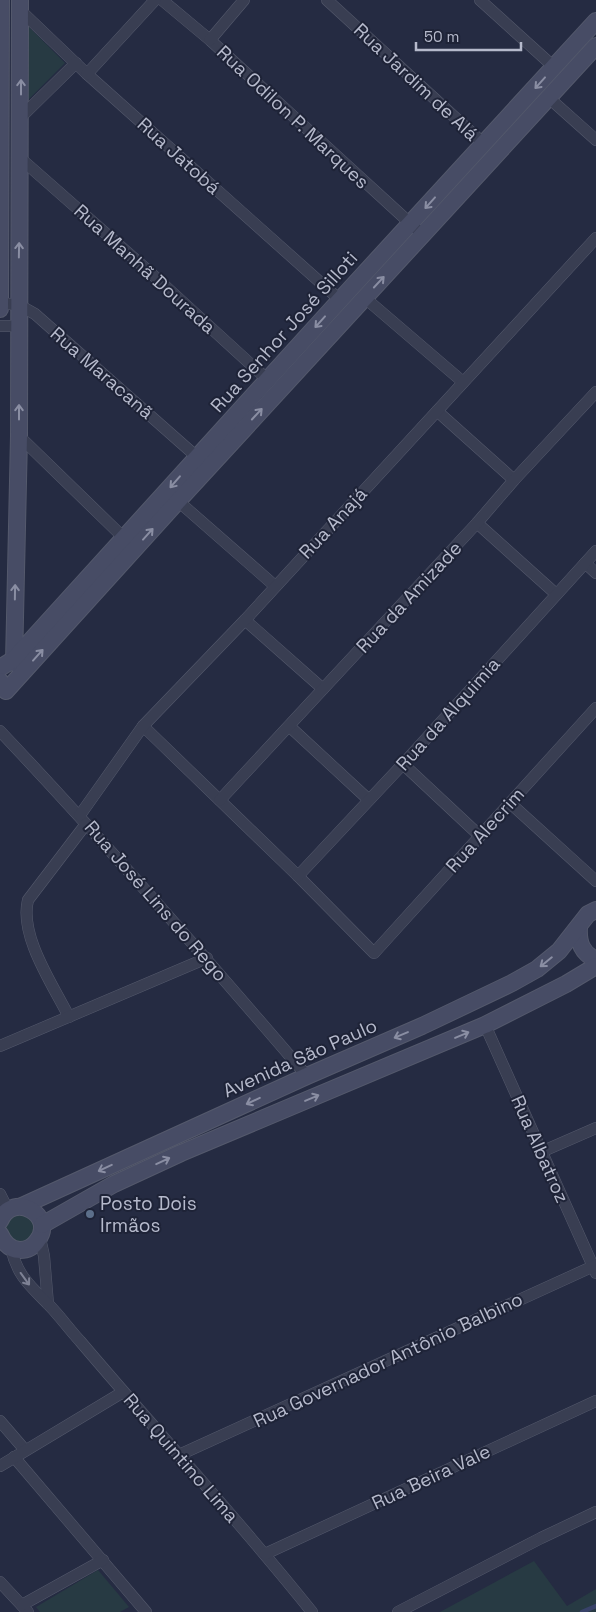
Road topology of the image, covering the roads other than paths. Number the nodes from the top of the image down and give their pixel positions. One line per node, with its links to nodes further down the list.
1 (1, 0): 13 (street)
2 (154, 0): 14 (street)
3 (162, 0): 9 (street, Rua Odilon P. Marques)
4 (244, 0): 9 (street)
5 (328, 0): 18 (street, Rua Jardim de Alá)
6 (480, 0): 12 (street)
7 (20, 5): 11 (street, Rua Jatobá); 16 (street, one-way to 7)
8 (596, 21): 12 (street, Rua Senhor José Silloti)
9 (210, 40): 21 (street, Rua Odilon P. Marques)
10 (596, 46): 15 (street, Rua Senhor José Silloti)
11 (76, 63): 14 (street, Rua Jatobá); 16 (street)
12 (554, 67): 18 (street, Rua Senhor José Silloti, one-way to 18)
13 (1, 73): 20 (street)
14 (87, 74): 24 (street, Rua Jatobá)
15 (549, 98): 17 (street); 21 (street, Rua Senhor José Silloti)
16 (21, 118): 19 (street)
17 (596, 140)
18 (484, 144): 21 (street, Rua Senhor José Silloti, one-way to 21)
19 (20, 158): 26 (street, one-way to 19); 30 (street, Rua Manhã Dourada)
20 (0, 197): 25 (street)
21 (417, 230): 23 (street, Rua Senhor José Silloti, one-way to 21); 24 (street, Rua Senhor José Silloti)
22 (596, 238): 31 (street, Rua Anajá)
23 (365, 298): 31 (street); 37 (street, Rua Senhor José Silloti, one-way to 23)
24 (340, 300): 30 (street, Rua Senhor José Silloti, one-way to 30)
25 (0, 303): 26 (street); 27 (street)
26 (19, 304): 29 (street); 35 (street, Rua Maracanã)
27 (0, 309)
28 (0, 326): 29 (street)
29 (19, 326): 34 (street, one-way to 29)
30 (268, 380): 35 (street, Rua Senhor José Silloti)
31 (463, 382): 33 (street, Rua Anajá)
32 (596, 392): 36 (street, Rua da Amizade)
33 (437, 411): 36 (street); 43 (street, Rua Anajá)
34 (19, 436): 39 (street); 46 (street, one-way to 34)
35 (197, 457): 39 (street, Rua Senhor José Silloti, one-way to 39)
36 (514, 480): 38 (street, Rua da Amizade)
37 (178, 501): 43 (street); 48 (street, Rua Senhor José Silloti, one-way to 37)
38 (478, 523): 44 (street); 49 (street, Rua da Amizade)
39 (124, 539): 46 (street, Rua Senhor José Silloti)
40 (596, 550): 41 (street, Rua da Alquimia)
41 (585, 563): 42 (street); 44 (street, Rua da Alquimia)
42 (596, 573)
43 (275, 586): 45 (street, Rua Anajá)
44 (556, 594): 54 (street, Rua da Alquimia)
45 (245, 620): 49 (street); 51 (street, Rua Anajá)
46 (14, 659): 47 (street, Rua Senhor José Silloti); 48 (street)
47 (0, 668)
48 (6, 687)
49 (323, 688): 52 (street, Rua da Amizade)
50 (596, 708): 57 (street, Rua Alecrim)
51 (143, 726): 55 (street); 58 (street, Rua Anajá)
52 (289, 726): 55 (street, Rua da Amizade); 56 (street)
53 (0, 731): 58 (street, Rua José Lins do Rego)
54 (403, 764): 56 (street, Rua da Alquimia); 59 (street)
55 (220, 800): 60 (street)
56 (369, 800): 60 (street, Rua da Alquimia)
57 (510, 803): 59 (street, Rua Alecrim); 61 (street)
58 (83, 819): 64 (street, Rua José Lins do Rego); 67 (street, Rua Anajá)
59 (480, 836): 60 (street, Rua Alecrim)
60 (298, 876)
61 (596, 881)
62 (596, 910): 63 (street, Avenida São Paulo)
63 (580, 927): 65 (street); 70 (street, Avenida São Paulo, one-way to 70)
64 (207, 958): 67 (street); 70 (street, Rua José Lins do Rego)
65 (596, 960)
66 (596, 966): 68 (street)
67 (69, 1017): 69 (street)
68 (485, 1025): 72 (street, Rua Albatroz); 75 (street, one-way to 68)
69 (0, 1046)
70 (308, 1076): 74 (street, Avenida São Paulo, one-way to 74)
71 (596, 1128): 72 (street)
72 (541, 1152): 77 (street, Rua Albatroz)
73 (0, 1194): 74 (street)
74 (7, 1213): 75 (street)
75 (41, 1231): 76 (street); 78 (street)
76 (3, 1238): 78 (street, Rua Quintino Lima, one-way to 78)
77 (595, 1268): 83 (street, Rua Governador Antônio Balbino)
78 (48, 1304): 79 (street, Rua Quintino Lima)
79 (123, 1392): 82 (street); 83 (street, Rua Quintino Lima)
80 (596, 1401): 87 (street, Rua Beira Vale)
81 (0, 1421): 82 (street)
82 (25, 1450): 84 (street)
83 (179, 1455): 87 (street, Rua Quintino Lima)
84 (14, 1457): 85 (street); 88 (street)
85 (0, 1466)
86 (596, 1512): 93 (street)
87 (265, 1554): 92 (street, Rua Quintino Lima)
88 (103, 1560): 90 (street); 91 (street)
89 (0, 1582): 90 (street)
90 (25, 1609)
91 (139, 1610)
92 (312, 1612)
93 (398, 1612)

